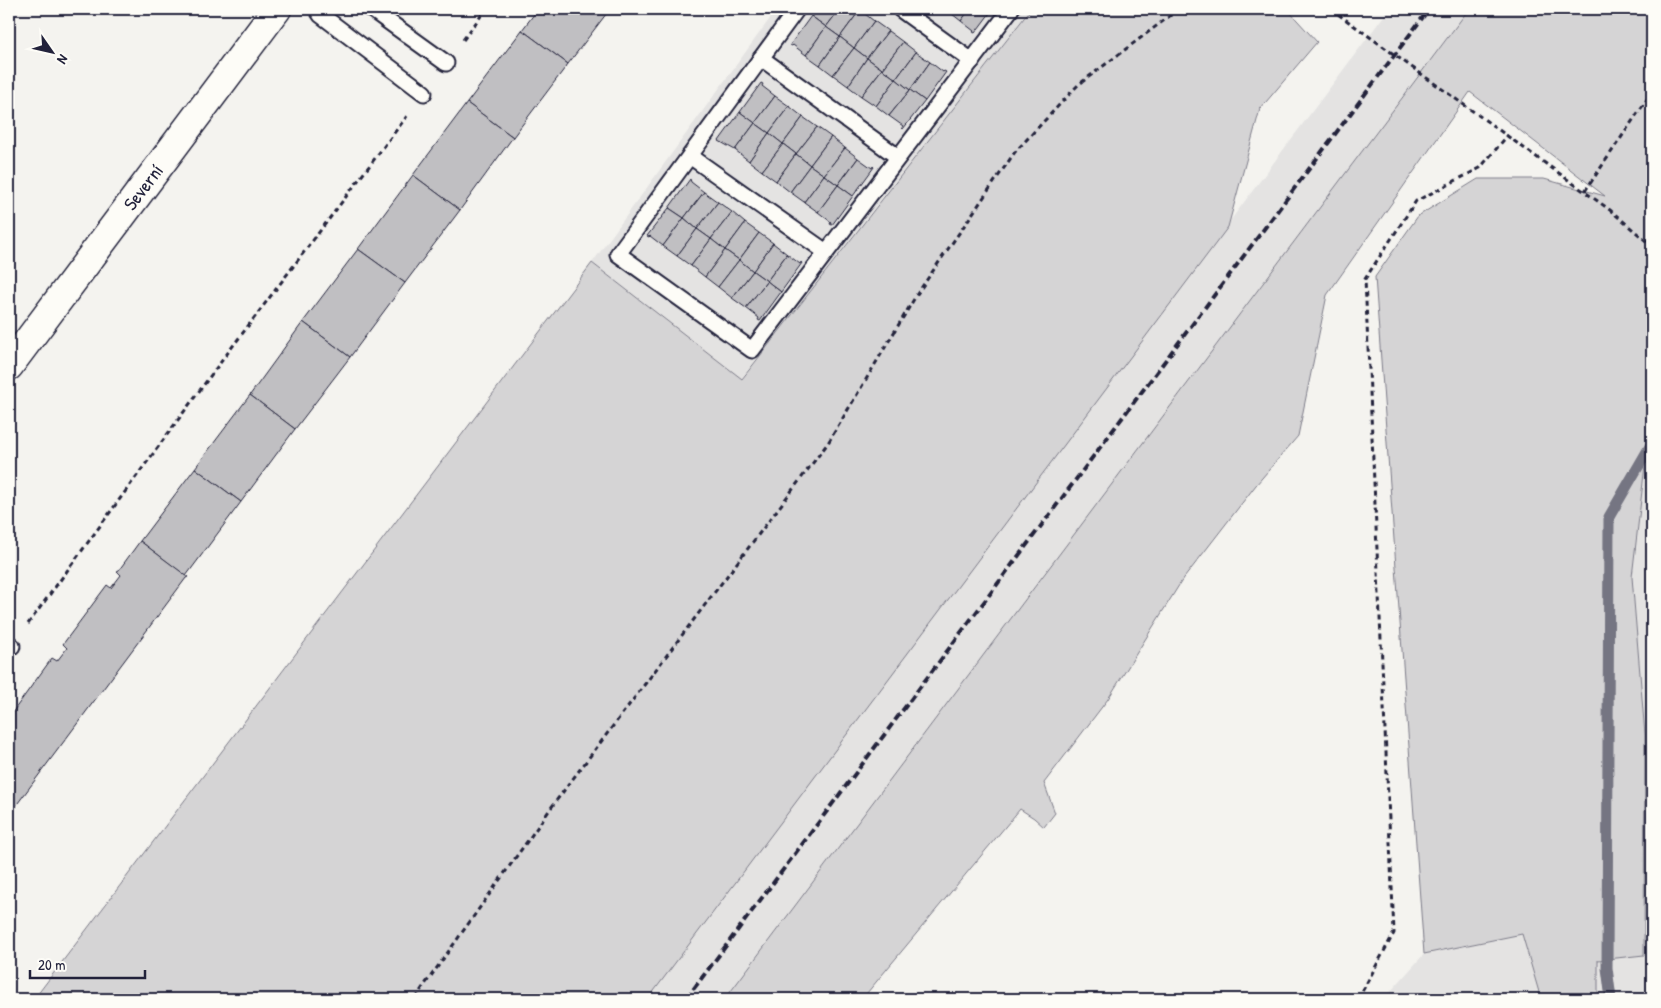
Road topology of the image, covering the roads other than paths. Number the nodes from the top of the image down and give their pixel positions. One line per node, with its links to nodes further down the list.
1 (277, 9): 14 (street, Severní)
2 (317, 9): 10 (lane)
3 (371, 9): 9 (lane)
4 (798, 9): 7 (lane)
5 (900, 9): 8 (lane)
6 (1011, 9): 8 (lane)
7 (761, 58): 11 (lane); 12 (lane)
8 (972, 61): 12 (lane)
9 (446, 63)
10 (424, 93)
11 (690, 156): 13 (lane); 13 (lane)
12 (898, 157): 13 (lane)
13 (826, 252)
14 (9, 366)

